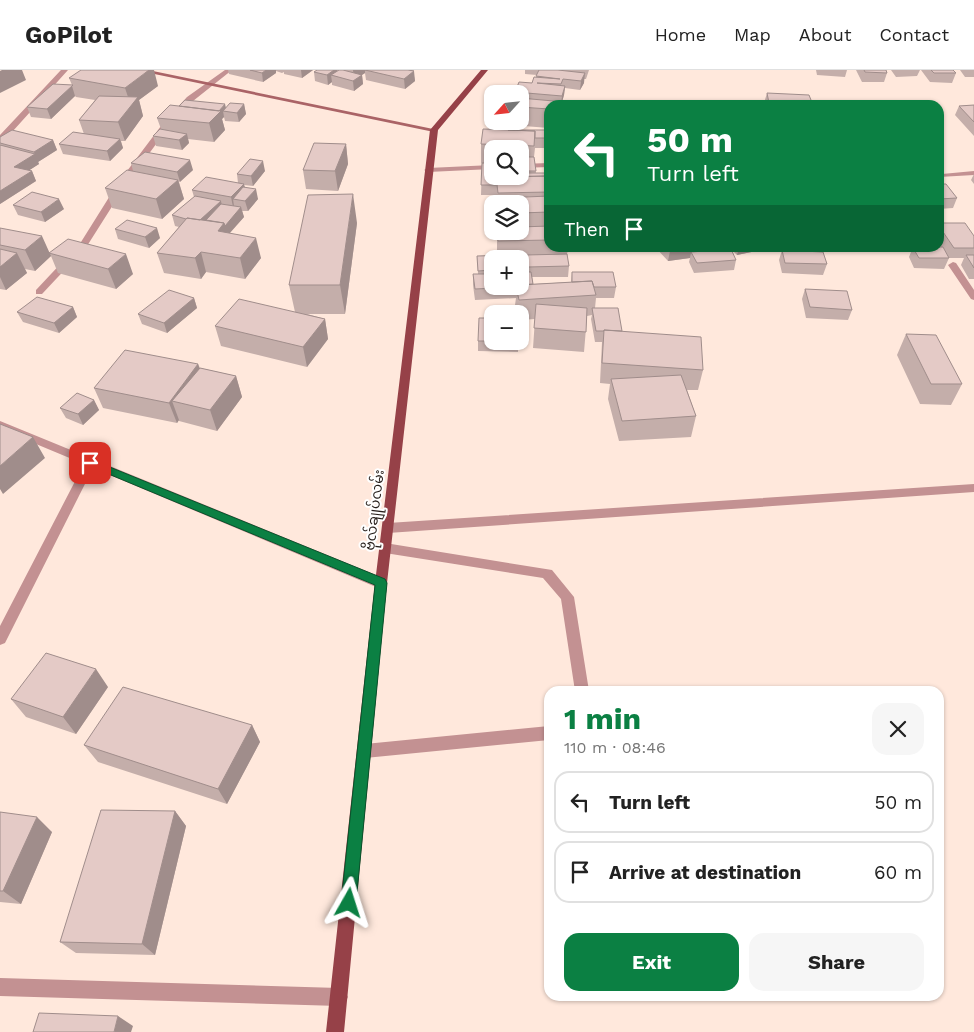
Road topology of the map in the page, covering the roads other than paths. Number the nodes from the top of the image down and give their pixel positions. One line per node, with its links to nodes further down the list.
1 (65, 70): 7 (street)
2 (138, 70): 5 (street)
3 (229, 70): 5 (street)
4 (485, 70): 6 (main road)
5 (208, 85): 6 (street); 15 (street)
6 (434, 130): 11 (main road, ဗိုလ်ချုပ်လမ်း)
7 (0, 140)
8 (544, 165): 9 (street)
9 (529, 166)
10 (484, 167): 11 (street)
11 (428, 170): 20 (main road, ဗိုလ်ချုပ်လမ်း)
12 (974, 173): 13 (street)
13 (944, 176)
14 (953, 265): 16 (street)
15 (39, 292)
16 (974, 297)
17 (0, 426): 18 (street)
18 (90, 463): 22 (street); 23 (street)
19 (974, 488): 20 (street)
20 (388, 528): 21 (main road, ဗိုလ်ချုပ်လမ်း)
21 (385, 548): 22 (main road, ဗိုလ်ချုပ်လမ်း); 24 (street)
22 (381, 583): 26 (main road, ဗိုလ်ချုပ်လမ်း)
23 (0, 639)
24 (581, 686)
25 (544, 733): 26 (street)
26 (365, 751): 28 (main road, ဗိုလ်ချုပ်လမ်း)
27 (0, 987): 28 (street)
28 (339, 997): 29 (main road, ဗိုလ်ချုပ်လမ်း)
29 (335, 1032)

